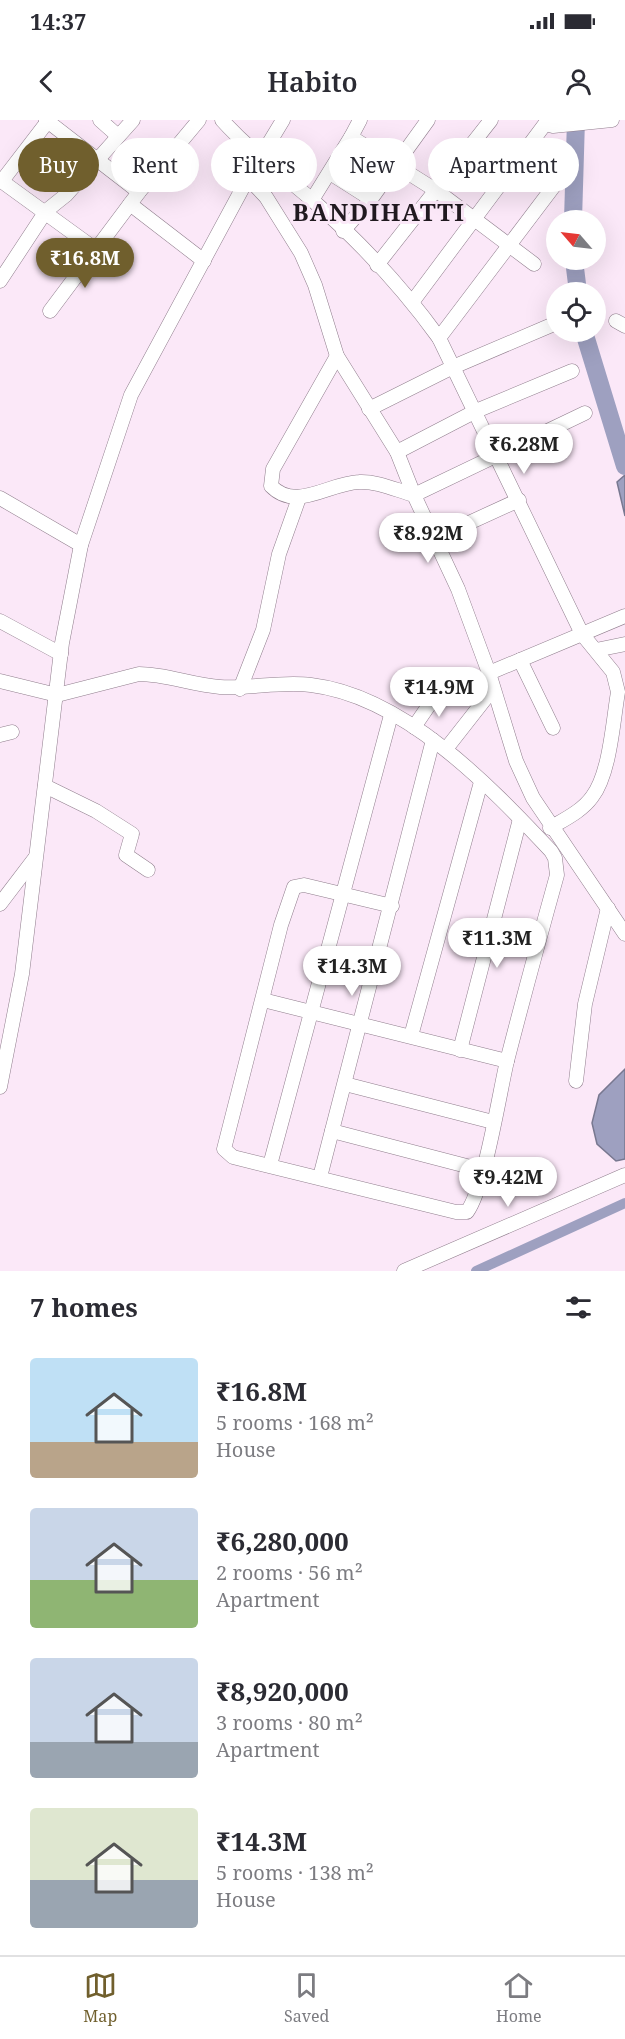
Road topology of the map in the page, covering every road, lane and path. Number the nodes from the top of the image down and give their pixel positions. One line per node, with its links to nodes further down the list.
1 (100, 120): 12 (street)
2 (133, 120): 12 (street)
3 (199, 120): 15 (street)
4 (222, 120): 16 (street)
5 (283, 120): 17 (street)
6 (360, 120): 13 (street)
7 (428, 120): 18 (street)
8 (491, 120): 19 (street)
9 (47, 121): 14 (street); 24 (street)
10 (608, 121): 11 (street)
11 (549, 123): 39 (street)
12 (118, 136): 20 (street)
13 (351, 137)
14 (69, 138)
15 (184, 138)
16 (240, 138)
17 (272, 138)
18 (415, 138)
19 (477, 138)
20 (99, 160)
21 (99, 162): 22 (street)
22 (111, 171)
23 (329, 174): 36 (street)
24 (2, 185): 38 (street)
25 (69, 192): 38 (street)
26 (139, 192): 37 (street)
27 (241, 192): 45 (street)
28 (261, 192): 53 (street)
29 (302, 192): 36 (street)
30 (360, 192): 35 (street)
31 (376, 192): 35 (street)
32 (436, 192): 47 (street)
33 (438, 192): 39 (street)
34 (548, 192): 41 (street)
35 (371, 199): 40 (street)
36 (312, 200): 40 (street)
37 (130, 204): 42 (street); 45 (street)
38 (46, 211): 42 (street); 44 (street)
39 (477, 220): 41 (street); 49 (street)
40 (343, 231): 47 (street)
41 (508, 245): 46 (street); 52 (street)
42 (94, 249): 50 (street)
43 (0, 254): 44 (street)
44 (13, 261): 48 (street)
45 (204, 261): 66 (street)
46 (534, 264)
47 (377, 265): 49 (street)
48 (0, 281)
49 (413, 302): 52 (street)
50 (50, 311)
51 (546, 327): 54 (street)
52 (439, 338): 54 (street)
53 (337, 356): 56 (street); 63 (street)
54 (453, 368): 56 (street); 57 (street)
55 (572, 371): 57 (street)
56 (369, 409): 59 (street)
57 (476, 411): 59 (street); 60 (street)
58 (585, 413): 60 (street)
59 (397, 452): 61 (street)
60 (498, 457): 61 (street); 64 (street)
61 (414, 495): 63 (street); 74 (street)
62 (0, 498): 66 (street)
63 (299, 498): 77 (street)
64 (519, 500): 65 (street); 69 (street)
65 (460, 527)
66 (81, 545): 72 (street)
67 (625, 616): 69 (street)
68 (0, 621): 72 (street)
69 (582, 634): 71 (street); 73 (street)
70 (625, 644): 71 (street)
71 (596, 650): 88 (street)
72 (61, 654): 79 (street)
73 (520, 660): 74 (street); 82 (street)
74 (489, 673): 76 (street)
75 (0, 681): 79 (street)
76 (493, 688): 84 (street); 88 (street)
77 (240, 689): 79 (street); 80 (street)
78 (438, 692): 81 (street)
79 (57, 695): 86 (street)
80 (391, 715): 81 (street); 92 (street)
81 (414, 727): 83 (street)
82 (553, 728)
83 (433, 740): 84 (street); 94 (street)
84 (446, 749): 85 (street)
85 (481, 782): 87 (street); 100 (street)
86 (45, 786): 90 (street); 91 (street)
87 (520, 819): 89 (street); 101 (street)
88 (549, 826): 89 (street); 95 (street)
89 (536, 836): 102 (street)
90 (36, 857): 93 (street); 105 (street)
91 (148, 870)
92 (343, 894): 94 (street); 97 (street); 98 (street)
93 (0, 904)
94 (392, 906): 99 (street)
95 (608, 908): 96 (street); 103 (street)
96 (625, 934)
97 (263, 1000): 98 (street); 108 (street)
98 (312, 1011): 99 (street); 108 (street)
99 (361, 1023): 100 (street); 104 (street)
100 (411, 1036): 101 (street)
101 (460, 1050): 102 (street)
102 (507, 1060): 106 (street)
103 (576, 1081)
104 (345, 1084): 106 (street); 107 (street)
105 (0, 1087)
106 (493, 1122): 109 (street)
107 (332, 1131): 109 (street); 111 (street)
108 (270, 1165): 111 (street)
109 (482, 1170): 111 (street)
110 (625, 1175): 112 (street)
111 (320, 1177)
112 (404, 1271)

